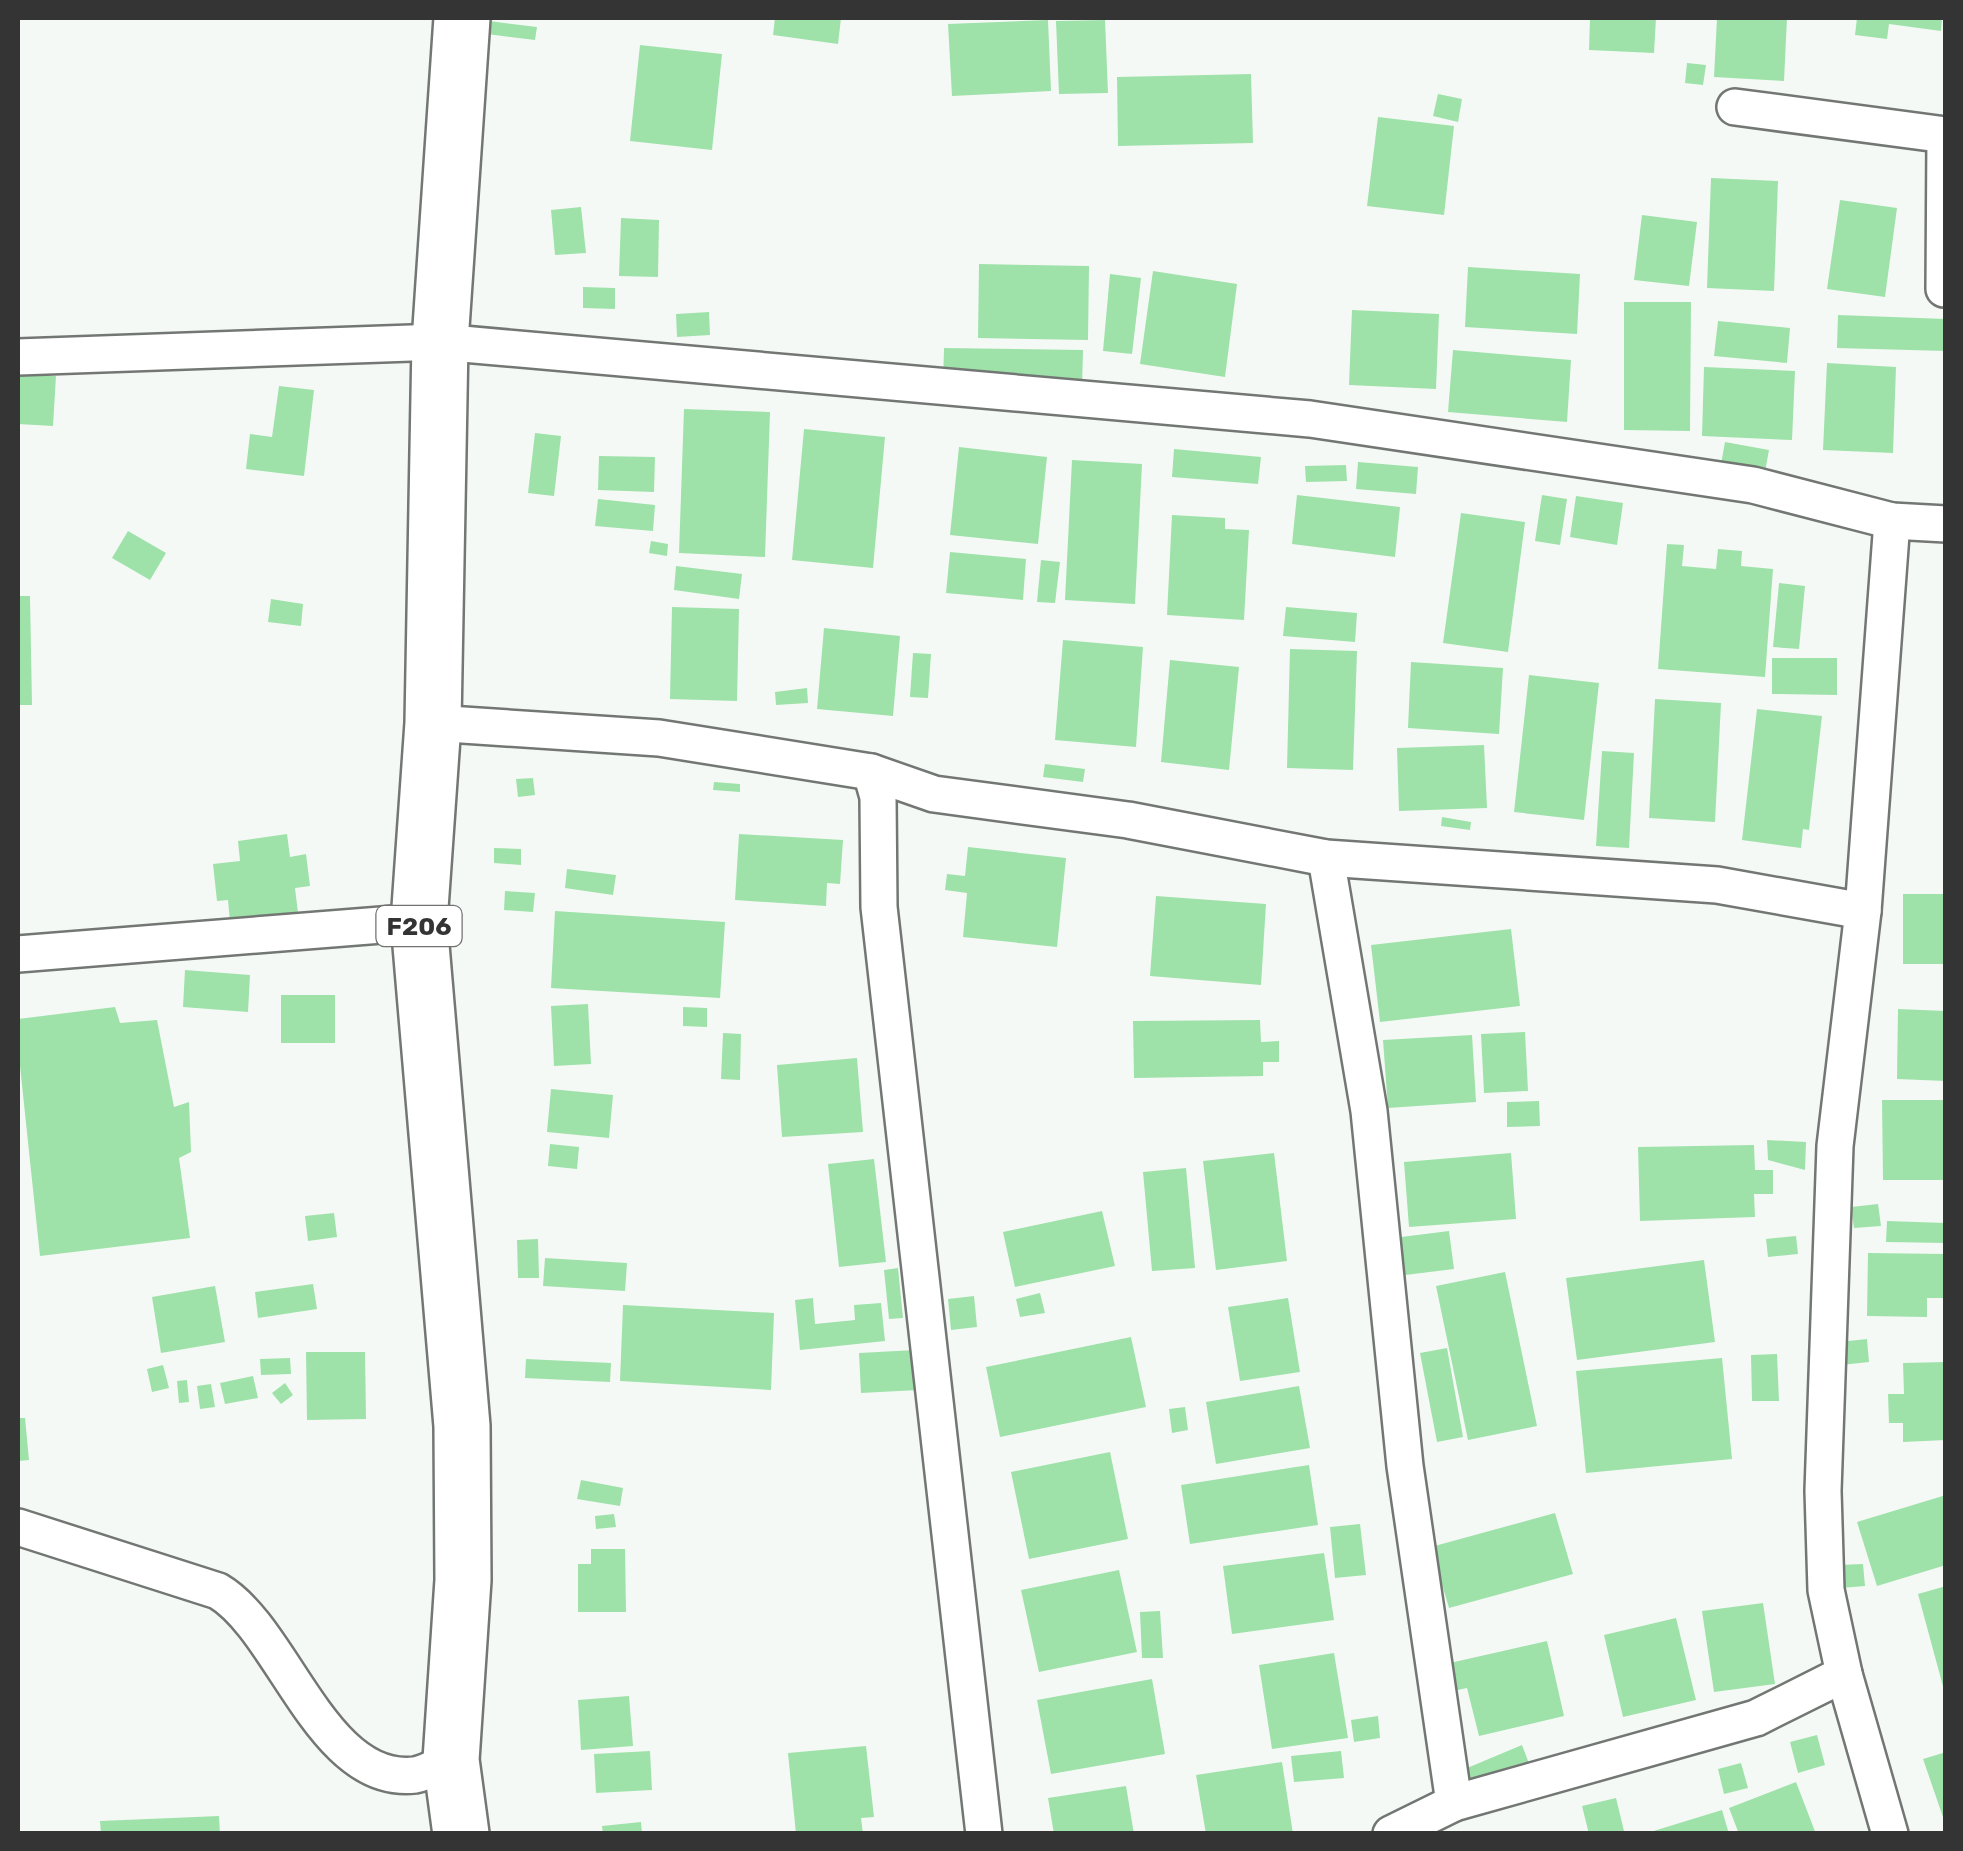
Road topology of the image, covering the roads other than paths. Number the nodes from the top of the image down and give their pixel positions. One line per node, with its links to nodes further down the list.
1 (462, 18): 5 (main road, F206)
2 (1736, 107): 3 (street)
3 (1945, 135): 4 (street)
4 (1944, 289)
5 (440, 342): 6 (street); 7 (street); 9 (main road, F206)
6 (18, 357)
7 (1892, 521): 8 (street); 12 (street)
8 (1946, 524)
9 (433, 722): 10 (street); 13 (main road, F206)
10 (871, 772): 11 (street); 20 (street)
11 (1326, 858): 12 (street); 18 (street)
12 (1863, 911): 16 (street)
13 (419, 922): 14 (street); 17 (main road, F206)
14 (18, 954)
15 (18, 1527): 17 (street)
16 (1844, 1674): 18 (street); 22 (street)
17 (451, 1760): 19 (main road, F206)
18 (1454, 1802): 21 (street)
19 (460, 1834)
20 (984, 1834)
21 (1391, 1834)
22 (1890, 1834)

